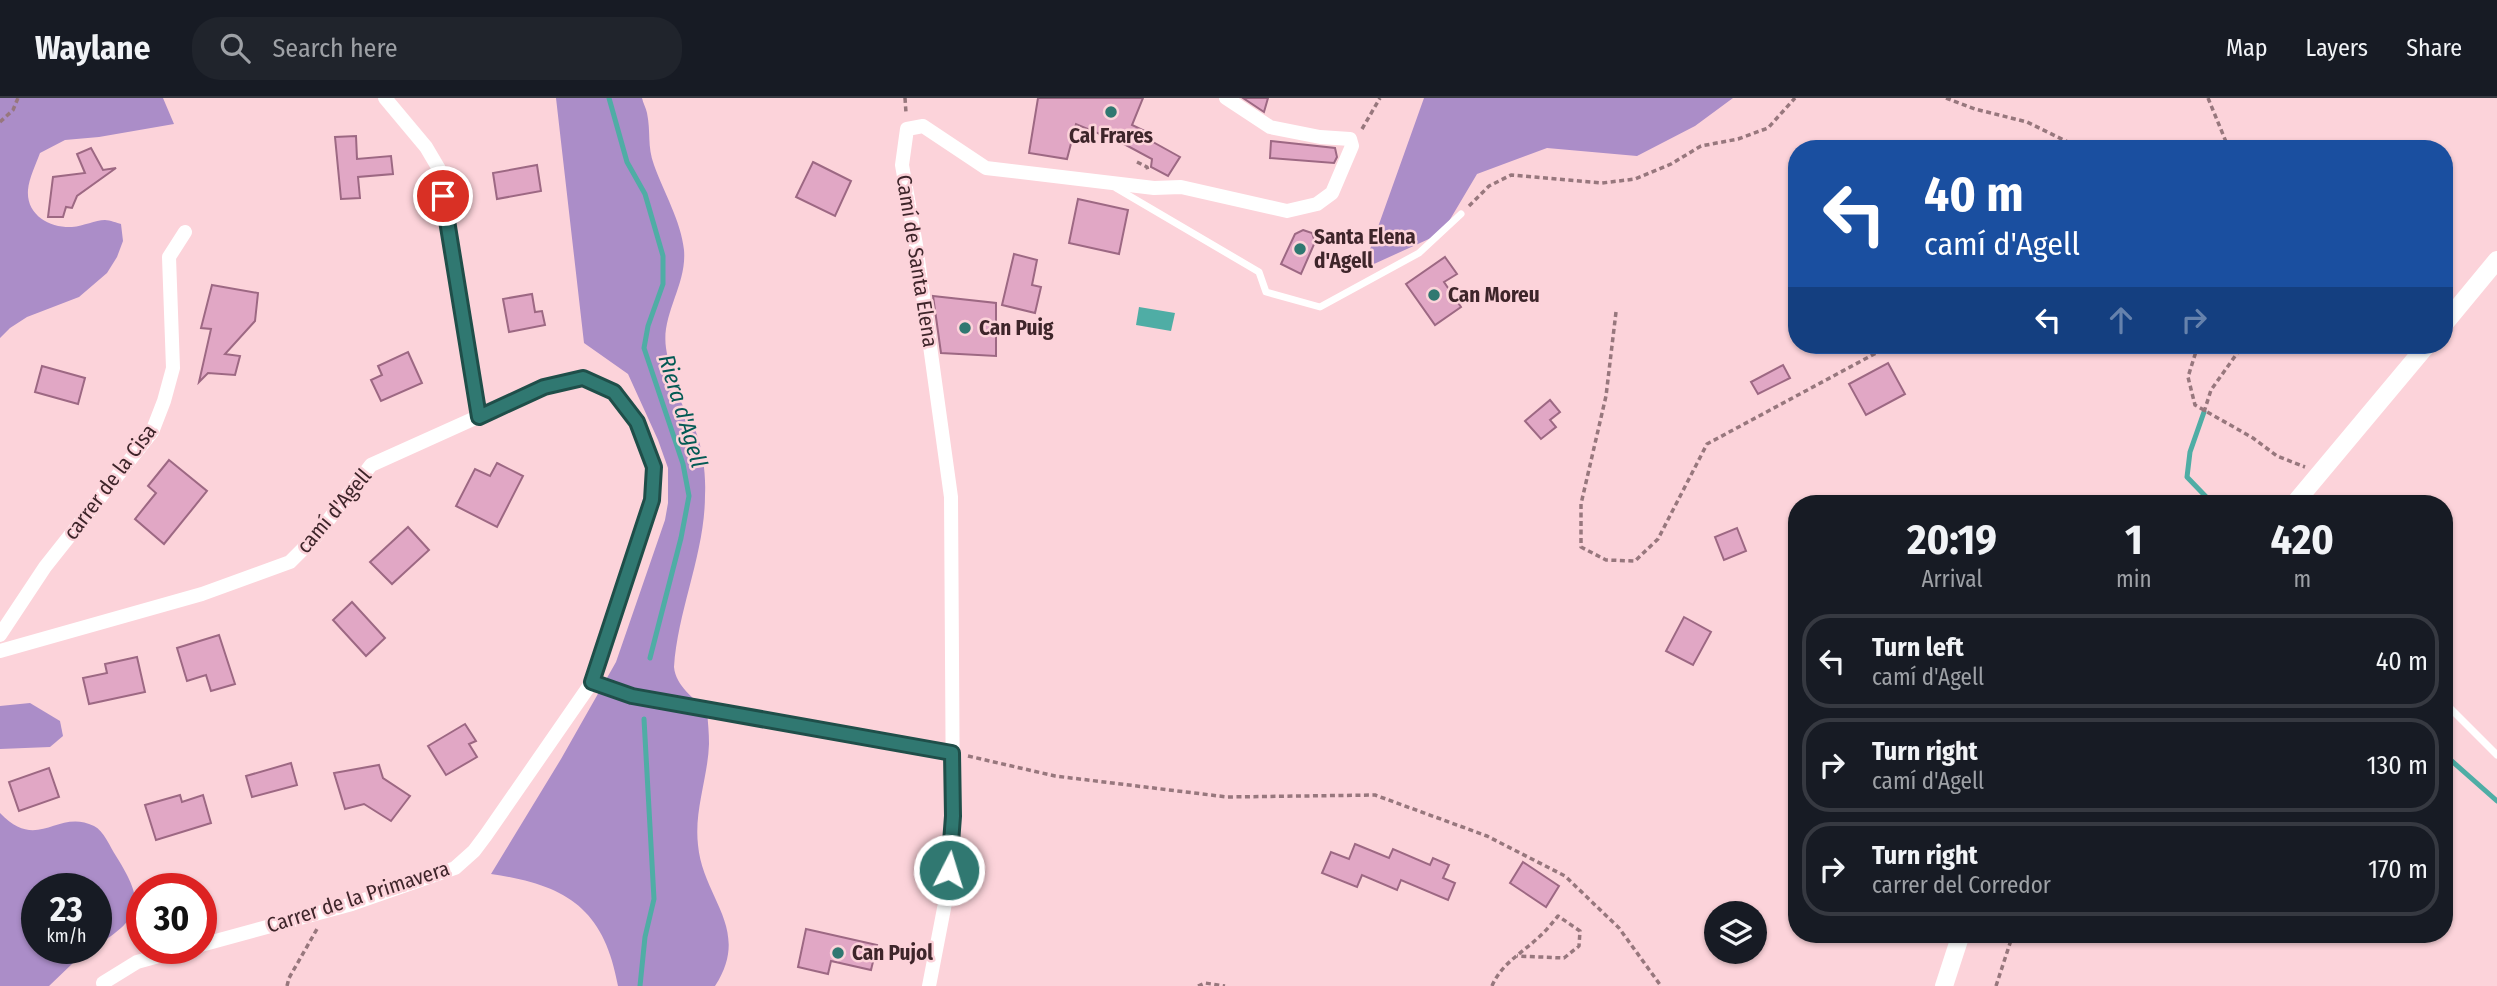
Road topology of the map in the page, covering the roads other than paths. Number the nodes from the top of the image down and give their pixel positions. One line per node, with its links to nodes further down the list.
1 (385, 98): 9 (street)
2 (1226, 98): 3 (street, Camí de Santa Elena)
3 (1106, 183): 4 (lane); 15 (street, Camí de Santa Elena)
4 (1461, 214)
5 (186, 232): 11 (street, carrer de la Cisa)
6 (2497, 260): 7 (street)
7 (2453, 313)
8 (2419, 354): 10 (street)
9 (479, 417): 12 (street, camí d'Agell); 13 (street, camí d'Agell)
10 (2303, 495)
11 (0, 635)
12 (0, 650)
13 (592, 682): 15 (street); 17 (street, Carrer de la Primavera)
14 (2453, 711): 16 (lane)
15 (952, 753): 21 (street, Camí de Santa Elena)
16 (2497, 755)
17 (217, 941)
18 (1958, 943): 22 (street)
19 (133, 964): 20 (street)
20 (103, 982)
21 (929, 986)
22 (1944, 986)

